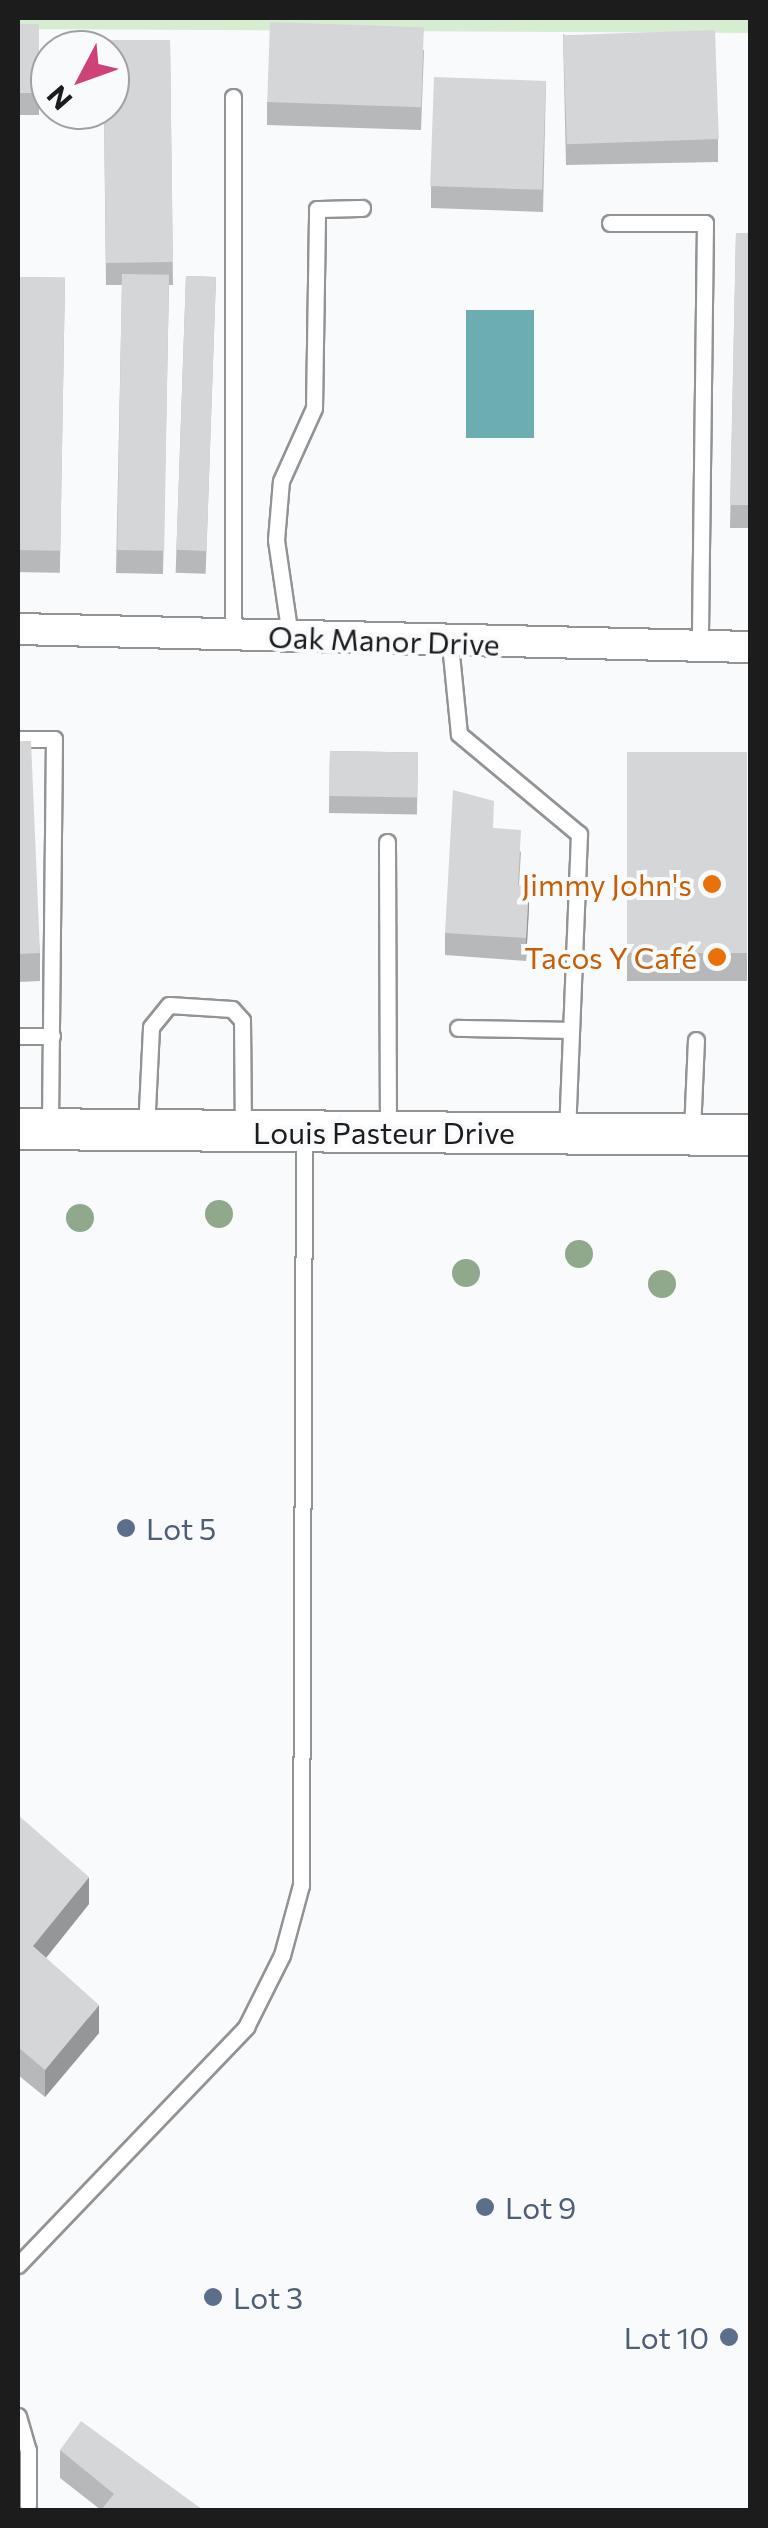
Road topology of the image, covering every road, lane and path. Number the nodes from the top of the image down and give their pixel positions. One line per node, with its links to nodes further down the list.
1 (233, 97): 5 (lane)
2 (362, 208): 6 (lane)
3 (610, 223): 8 (lane)
4 (18, 629): 5 (street, Oak Manor Drive)
5 (233, 634): 6 (street, Oak Manor Drive)
6 (290, 636): 7 (street, Oak Manor Drive)
7 (450, 644): 8 (street, Oak Manor Drive); 13 (lane)
8 (700, 645): 9 (street, Oak Manor Drive)
9 (750, 646)
10 (18, 739): 15 (lane)
11 (387, 842): 23 (lane)
12 (458, 1028): 13 (lane)
13 (568, 1030): 21 (lane)
14 (18, 1036): 15 (lane)
15 (52, 1036): 17 (lane)
16 (696, 1040): 22 (lane)
17 (34, 1129): 18 (street, Louis Pasteur Drive)
18 (146, 1130): 19 (street, Louis Pasteur Drive); 19 (lane)
19 (244, 1131): 20 (street, Louis Pasteur Drive)
20 (304, 1131): 23 (street, Louis Pasteur Drive); 25 (lane)
21 (567, 1132): 22 (street, Louis Pasteur Drive); 23 (street, Louis Pasteur Drive)
22 (692, 1134): 24 (street, Louis Pasteur Drive)
23 (388, 1135)
24 (750, 1135)
25 (18, 2265)
26 (18, 2416): 27 (lane)
27 (28, 2505)

